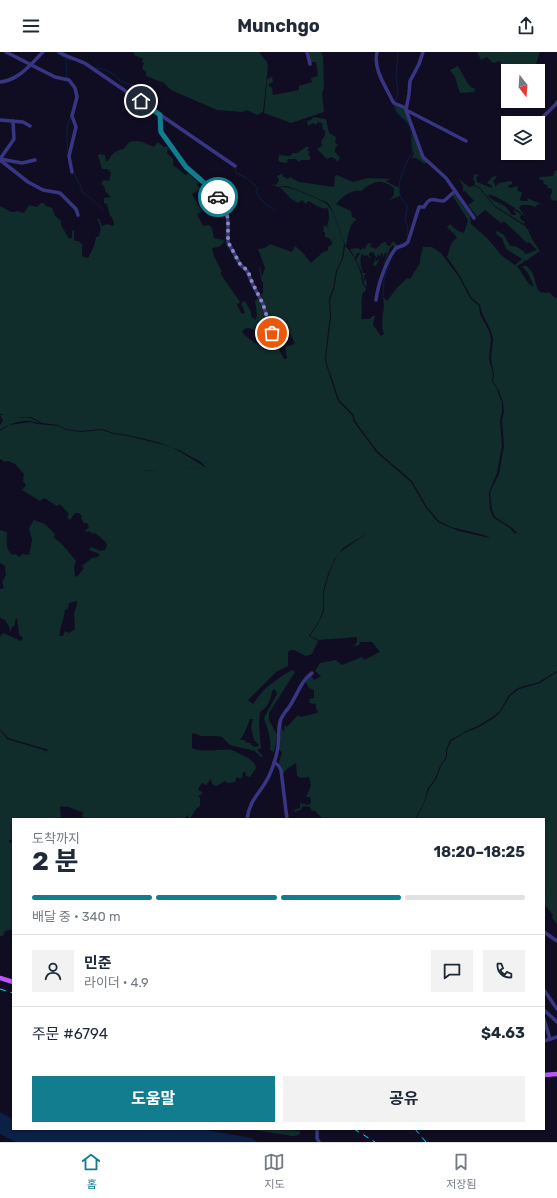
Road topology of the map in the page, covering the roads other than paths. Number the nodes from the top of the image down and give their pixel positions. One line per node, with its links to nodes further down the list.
1 (6, 52): 8 (street)
2 (43, 52): 8 (street)
3 (59, 52): 12 (street)
4 (307, 52): 7 (street)
5 (377, 52): 11 (street)
6 (423, 52): 11 (street)
7 (310, 64)
8 (30, 65): 9 (street); 21 (street)
9 (0, 82)
10 (557, 102): 13 (street)
11 (406, 109): 17 (street); 22 (street)
12 (160, 115): 20 (street); 26 (street)
13 (544, 116)
14 (0, 120): 15 (street)
15 (13, 121): 16 (street); 18 (street)
16 (30, 126)
17 (466, 141)
18 (0, 159): 19 (street); 23 (street)
19 (35, 160)
20 (235, 166)
21 (72, 172)
22 (453, 193): 24 (street); 25 (street)
23 (78, 215)
24 (474, 218)
25 (376, 300)
26 (270, 337)
27 (312, 673): 28 (street)
28 (274, 762): 29 (street); 30 (street)
29 (247, 818)
30 (287, 818)
31 (545, 933): 32 (street)
32 (557, 941)
33 (0, 978): 34 (main road)
34 (12, 982)
35 (545, 991): 36 (street)
36 (557, 1009)
37 (545, 1012): 39 (street)
38 (545, 1022): 41 (street)
39 (557, 1022)
40 (557, 1037): 41 (street)
41 (550, 1039): 42 (street)
42 (545, 1041)
43 (557, 1074): 44 (main road)
44 (545, 1075)
45 (317, 1130): 46 (street)
46 (319, 1142)

